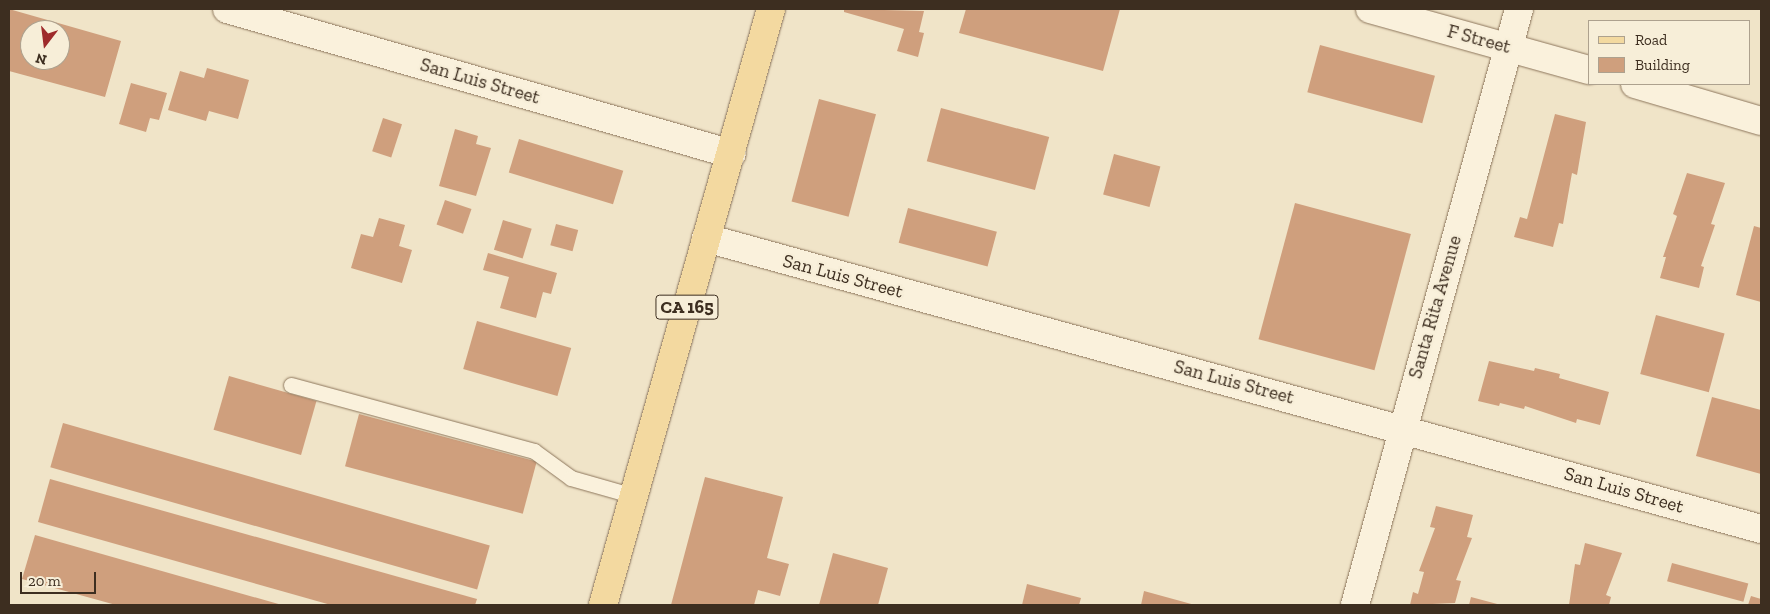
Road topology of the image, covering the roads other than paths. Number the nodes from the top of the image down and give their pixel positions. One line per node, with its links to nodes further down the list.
1 (228, 9): 9 (street, San Luis Street)
2 (771, 9): 9 (main road, CA 165)
3 (1370, 9): 5 (street, F Street)
4 (1518, 9): 5 (street, Santa Rita Avenue)
5 (1508, 46): 6 (street, F Street); 12 (street, Santa Rita Avenue)
6 (1588, 70)
7 (1638, 85): 8 (street)
8 (1761, 121)
9 (732, 154): 10 (main road, CA 165)
10 (706, 238): 12 (street, San Luis Street); 13 (main road, CA 165)
11 (291, 385): 13 (lane)
12 (1401, 428): 14 (street, San Luis Street); 16 (street, Santa Rita Avenue)
13 (634, 496): 15 (main road, CA 165)
14 (1761, 529)
15 (603, 605)
16 (1355, 605)

